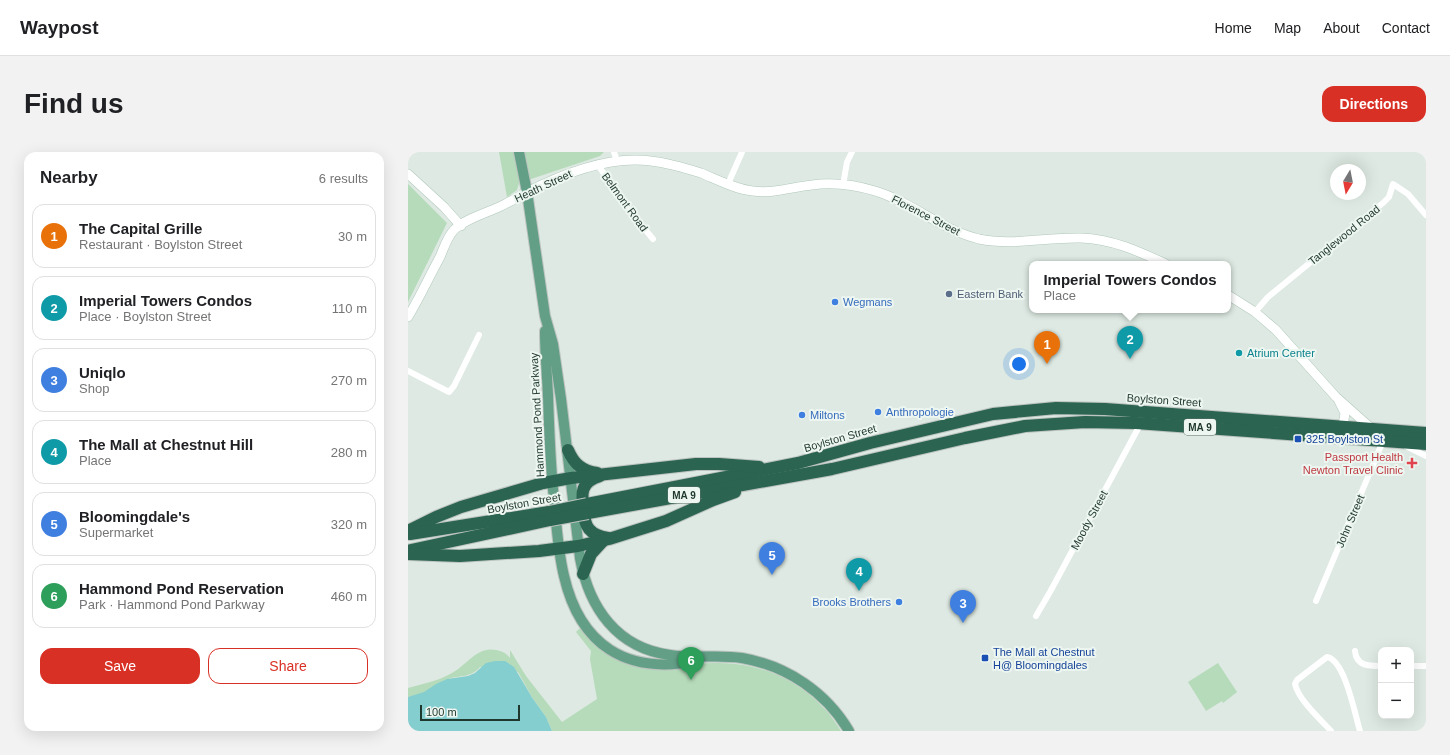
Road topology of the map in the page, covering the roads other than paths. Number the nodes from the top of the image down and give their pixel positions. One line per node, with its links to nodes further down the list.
1 (519, 152): 10 (main road, Hammond Pond Parkway)
2 (614, 152): 5 (street)
3 (742, 152): 9 (street)
4 (852, 152): 8 (street)
5 (617, 161): 6 (street, Heath Street); 9 (street, Heath Street)
6 (598, 165): 10 (street, Heath Street); 13 (street, Belmont Road)
7 (408, 174): 12 (street)
8 (843, 184): 9 (street, Florence Street); 14 (street, Florence Street)
9 (730, 185)
10 (527, 192): 12 (street, Heath Street); 17 (main road, Hammond Pond Parkway)
11 (1426, 215): 16 (street, Tanglewood Road)
12 (461, 226): 18 (street, Heath Street)
13 (653, 239)
14 (1159, 261)
15 (1231, 296): 16 (street)
16 (1255, 312): 21 (street)
17 (545, 316): 29 (main road, Hammond Pond Parkway); 34 (main road, Hammond Pond Parkway)
18 (408, 317)
19 (479, 335): 20 (street)
20 (408, 372)
21 (1336, 397): 23 (street); 24 (street)
22 (1141, 423): 26 (highway, Boylston Street / MA 9); 31 (highway, Boylston Street / MA 9); 45 (street, Moody Street)
23 (1343, 426): 24 (highway, Boylston Street / MA 9); 31 (highway, Boylston Street / MA 9)
24 (1372, 429): 25 (highway, Boylston Street / MA 9)
25 (1426, 433)
26 (1383, 441): 27 (highway, Boylston Street / MA 9); 44 (street, John Street)
27 (1400, 442): 28 (highway, Boylston Street / MA 9); 30 (street)
28 (1426, 444)
29 (568, 450): 32 (highway); 33 (main road, Hammond Pond Parkway)
30 (1426, 456)
31 (778, 473): 32 (highway); 35 (highway, Boylston Street / MA 9, bridge); 38 (highway)
32 (604, 474): 33 (highway); 38 (highway)
33 (571, 478): 34 (highway); 39 (main road, Hammond Pond Parkway)
34 (553, 482): 36 (highway); 40 (main road, Hammond Pond Parkway)
35 (549, 516): 37 (highway, Boylston Street / MA 9); 41 (highway, Boylston Street / MA 9)
36 (408, 531)
37 (408, 535)
38 (606, 539): 39 (highway); 43 (highway)
39 (578, 546): 40 (highway); 43 (main road, Hammond Pond Parkway)
40 (560, 548): 42 (highway); 47 (main road, Hammond Pond Parkway)
41 (408, 551)
42 (408, 554)
43 (583, 574): 47 (main road, Hammond Pond Parkway)
44 (1316, 601)
45 (1036, 616)
46 (1355, 651): 48 (street)
47 (717, 656): 51 (main road, Hammond Pond Parkway)
48 (1378, 666)
49 (1414, 666): 50 (street)
50 (1426, 666)
51 (849, 731)
52 (1331, 731): 53 (street)
53 (1360, 731)

